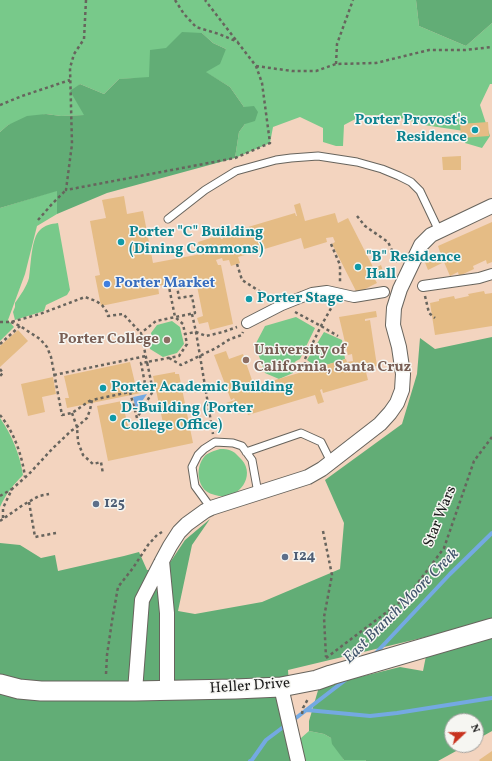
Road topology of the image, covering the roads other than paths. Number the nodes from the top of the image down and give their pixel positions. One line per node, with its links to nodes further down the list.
1 (492, 206): 3 (street)
2 (168, 219): 3 (lane)
3 (439, 231): 9 (street)
4 (492, 274): 5 (street)
5 (423, 286)
6 (384, 292): 7 (street)
7 (247, 322)
8 (246, 452): 9 (lane); 10 (lane); 11 (lane)
9 (331, 462): 10 (street)
10 (258, 493): 11 (street)
11 (211, 508): 12 (street)
12 (162, 561): 16 (street); 17 (street)
13 (492, 628): 15 (main road, Heller Drive)
14 (0, 684): 17 (main road, Heller Drive)
15 (281, 687): 16 (main road, Heller Drive); 18 (street)
16 (167, 690): 17 (main road, Heller Drive)
17 (135, 691)
18 (298, 761)

